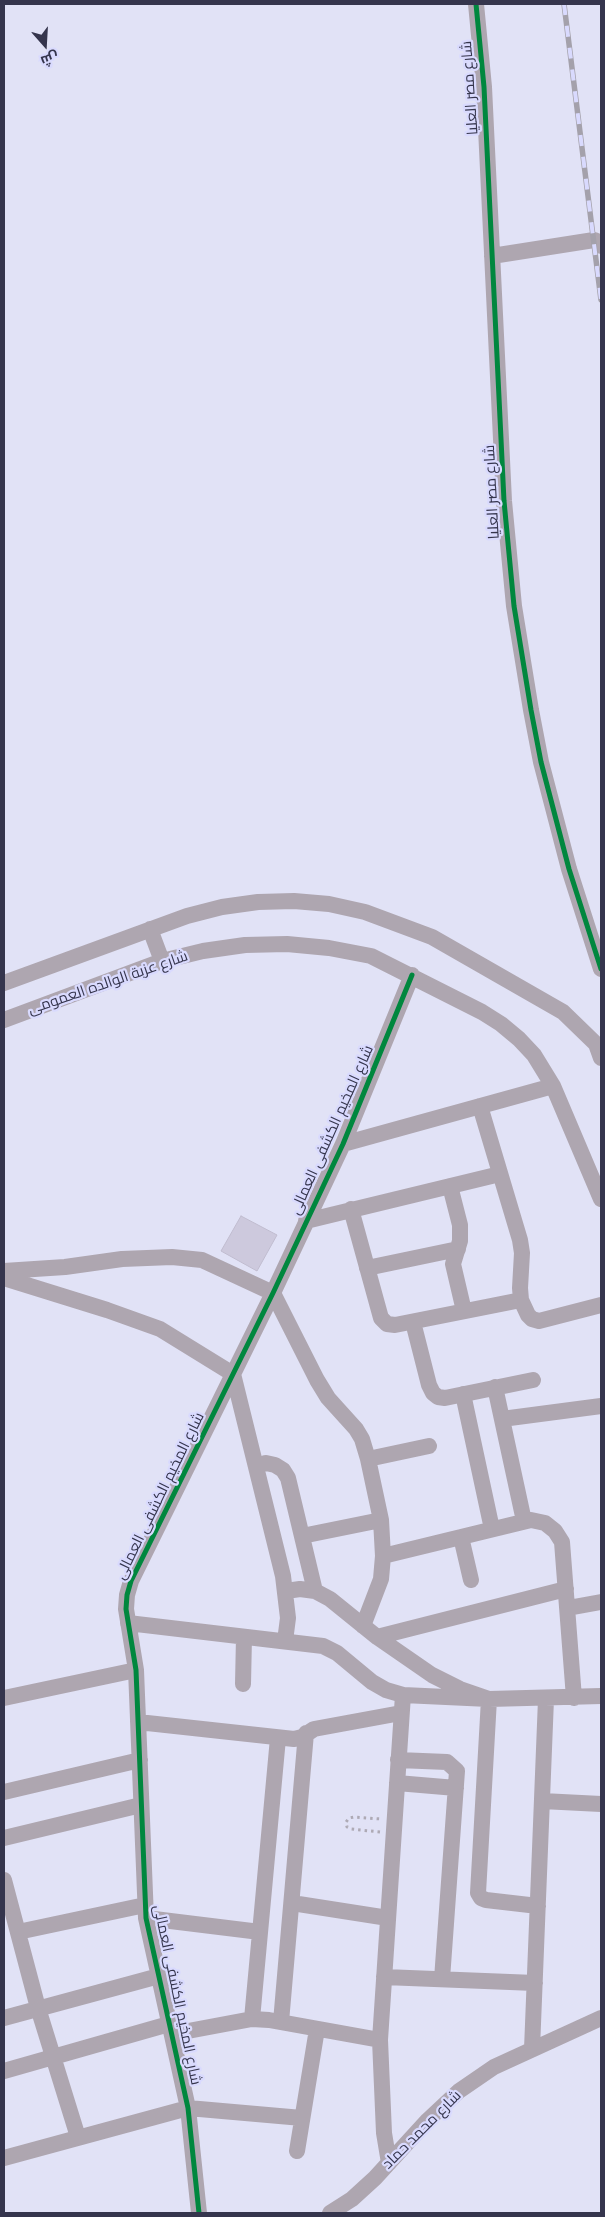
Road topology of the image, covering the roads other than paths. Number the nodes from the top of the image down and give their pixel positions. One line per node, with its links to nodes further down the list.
1 (476, 4): 3 (street, شارع مصر العليا)
2 (601, 246): 3 (street)
3 (492, 256): 6 (street, شارع مصر العليا)
4 (150, 930): 5 (street); 8 (street); 10 (street)
5 (162, 961): 7 (street, شارع عزبة الوالده العمومى); 9 (street, شارع عزبة الوالده العمومى)
6 (601, 969)
7 (412, 975): 11 (street, شارع عزبة الوالده العمومى); 13 (street, شارع المخيم الكشفى العمالى)
8 (4, 983)
9 (4, 1020)
10 (599, 1048)
11 (553, 1086): 12 (street); 16 (street, شارع عزبة الوالده العمومى)
12 (480, 1106): 13 (street); 14 (street)
13 (343, 1144): 18 (street, شارع المخيم الكشفى العمالى)
14 (500, 1174): 15 (street); 24 (street)
15 (450, 1186): 17 (street); 19 (street)
16 (601, 1199)
17 (351, 1209): 18 (street); 20 (street)
18 (306, 1221): 23 (street, شارع المخيم الكشفى العمالى)
19 (458, 1249): 20 (street); 26 (street)
20 (367, 1268): 27 (street)
21 (4, 1271): 23 (street)
22 (4, 1278): 28 (street)
23 (273, 1292): 28 (street, شارع المخيم الكشفى العمالى); 35 (street)
24 (521, 1300): 25 (street); 26 (street)
25 (601, 1305)
26 (464, 1311): 27 (street)
27 (413, 1322): 31 (street)
28 (233, 1374): 36 (street); 49 (street, شارع المخيم الكشفى العمالى)
29 (533, 1380): 30 (street)
30 (495, 1387): 31 (street); 33 (street)
31 (463, 1394): 39 (street)
32 (601, 1406): 33 (street)
33 (502, 1419): 38 (street)
34 (429, 1446): 35 (street)
35 (368, 1459): 37 (street)
36 (256, 1466): 40 (street); 45 (street)
37 (381, 1520): 40 (street); 42 (street)
38 (524, 1522): 39 (street); 44 (street)
39 (492, 1529): 41 (street)
40 (302, 1536): 46 (street)
41 (461, 1537): 42 (street); 43 (street)
42 (384, 1556): 50 (street)
43 (471, 1580)
44 (566, 1590): 48 (street); 52 (street)
45 (286, 1591): 46 (street); 53 (street)
46 (315, 1591): 50 (street)
47 (601, 1602): 48 (street)
48 (568, 1608): 59 (street)
49 (128, 1623): 51 (street); 54 (street, شارع المخيم الكشفى العمالى)
50 (363, 1626): 52 (street)
51 (244, 1637): 53 (street); 55 (street)
52 (377, 1637): 60 (street)
53 (285, 1641): 56 (street)
54 (136, 1670): 58 (street); 63 (street, شارع المخيم الكشفى العمالى)
55 (243, 1684)
56 (403, 1695): 60 (street); 62 (street)
57 (601, 1696): 59 (street)
58 (4, 1698)
59 (574, 1698): 61 (street)
60 (489, 1699): 61 (street); 68 (street)
61 (546, 1699): 72 (street)
62 (401, 1714): 64 (street); 67 (street)
63 (138, 1722): 65 (street); 66 (street, شارع المخيم الكشفى العمالى)
64 (306, 1734): 65 (street); 77 (street)
65 (278, 1738): 82 (street)
66 (140, 1760): 71 (street); 74 (street, شارع المخيم الكشفى العمالى)
67 (398, 1760): 69 (street); 70 (street)
68 (484, 1778): 69 (street); 78 (street)
69 (457, 1782): 70 (street); 85 (street)
70 (397, 1783): 80 (street)
71 (4, 1792)
72 (542, 1801): 73 (street); 78 (street)
73 (601, 1804)
74 (141, 1805): 75 (street); 79 (street, شارع المخيم الكشفى العمالى)
75 (4, 1838)
76 (4, 1880): 81 (street)
77 (292, 1903): 80 (street); 91 (street)
78 (538, 1906): 86 (street)
79 (146, 1912): 81 (street); 82 (street); 83 (street, شارع المخيم الكشفى العمالى)
80 (388, 1918): 84 (street)
81 (18, 1932): 87 (street)
82 (260, 1932): 90 (street)
83 (159, 1976): 87 (street); 92 (street, شارع المخيم الكشفى العمالى)
84 (384, 1977): 85 (street); 94 (street)
85 (442, 1979): 86 (street)
86 (535, 1983): 95 (street)
87 (38, 2008): 88 (street); 96 (street)
88 (4, 2018)
89 (601, 2018): 95 (street, شارع محمد حماد)
90 (252, 2019): 91 (street); 92 (street)
91 (281, 2022): 93 (street)
92 (171, 2029): 96 (street); 98 (street, شارع المخيم الكشفى العمالى)
93 (317, 2029): 94 (street); 99 (street)
94 (380, 2040): 103 (street)
95 (532, 2049): 103 (street, شارع محمد حماد)
96 (54, 2056): 97 (street); 100 (street)
97 (4, 2071)
98 (188, 2108): 99 (street); 100 (street); 104 (street, شارع المخيم الكشفى العمالى)
99 (302, 2118): 101 (street)
100 (78, 2137): 102 (street)
101 (297, 2151)
102 (4, 2158)
103 (388, 2164): 105 (street, شارع محمد حماد)
104 (199, 2213)
105 (330, 2213)

